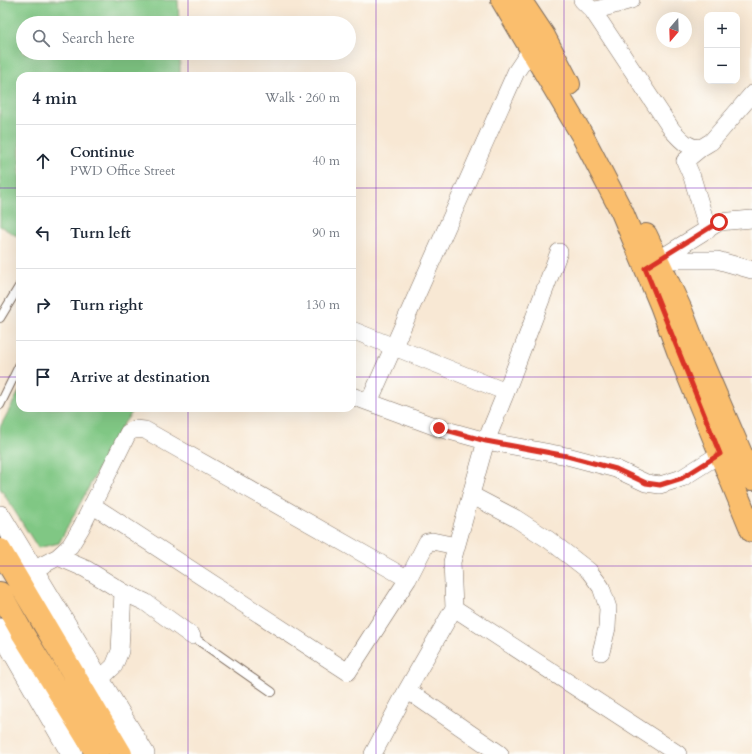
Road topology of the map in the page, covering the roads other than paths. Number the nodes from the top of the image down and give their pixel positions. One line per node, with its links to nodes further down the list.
1 (502, 0): 5 (main road)
2 (520, 0): 5 (main road)
3 (631, 0): 4 (street)
4 (588, 5): 7 (street)
5 (538, 42): 11 (main road); 16 (street)
6 (752, 94): 7 (street)
7 (702, 147): 9 (street)
8 (752, 219): 9 (street)
9 (708, 230): 11 (street)
10 (559, 252): 18 (street)
11 (652, 264): 12 (street); 23 (main road); 24 (main road)
12 (752, 270)
13 (16, 291): 14 (lane)
14 (0, 318)
15 (356, 332): 16 (street)
16 (393, 347): 18 (street); 20 (street)
17 (16, 372): 21 (lane)
18 (506, 392): 22 (street)
19 (356, 397): 20 (street)
20 (369, 402): 22 (street)
21 (0, 405)
22 (486, 441): 23 (street); 25 (street)
23 (720, 454): 28 (main road)
24 (752, 480)
25 (471, 495): 29 (street); 39 (street)
26 (92, 505): 31 (street); 33 (street); 33 (street)
27 (0, 516): 32 (street)
28 (752, 531)
29 (456, 546): 33 (street); 36 (street)
30 (0, 550): 45 (main road)
31 (58, 557): 32 (street); 34 (street)
32 (33, 570): 40 (street)
33 (408, 580)
34 (123, 592): 38 (street); 40 (street)
35 (0, 593): 44 (main road)
36 (454, 608): 41 (street); 49 (street)
37 (0, 629): 43 (street)
38 (192, 636): 42 (lane)
39 (601, 652)
40 (99, 680): 46 (street)
41 (407, 690): 47 (street); 48 (street)
42 (272, 692)
43 (69, 752)
44 (97, 754)
45 (121, 754)
46 (144, 754)
47 (373, 754)
48 (500, 754)
49 (678, 754)

